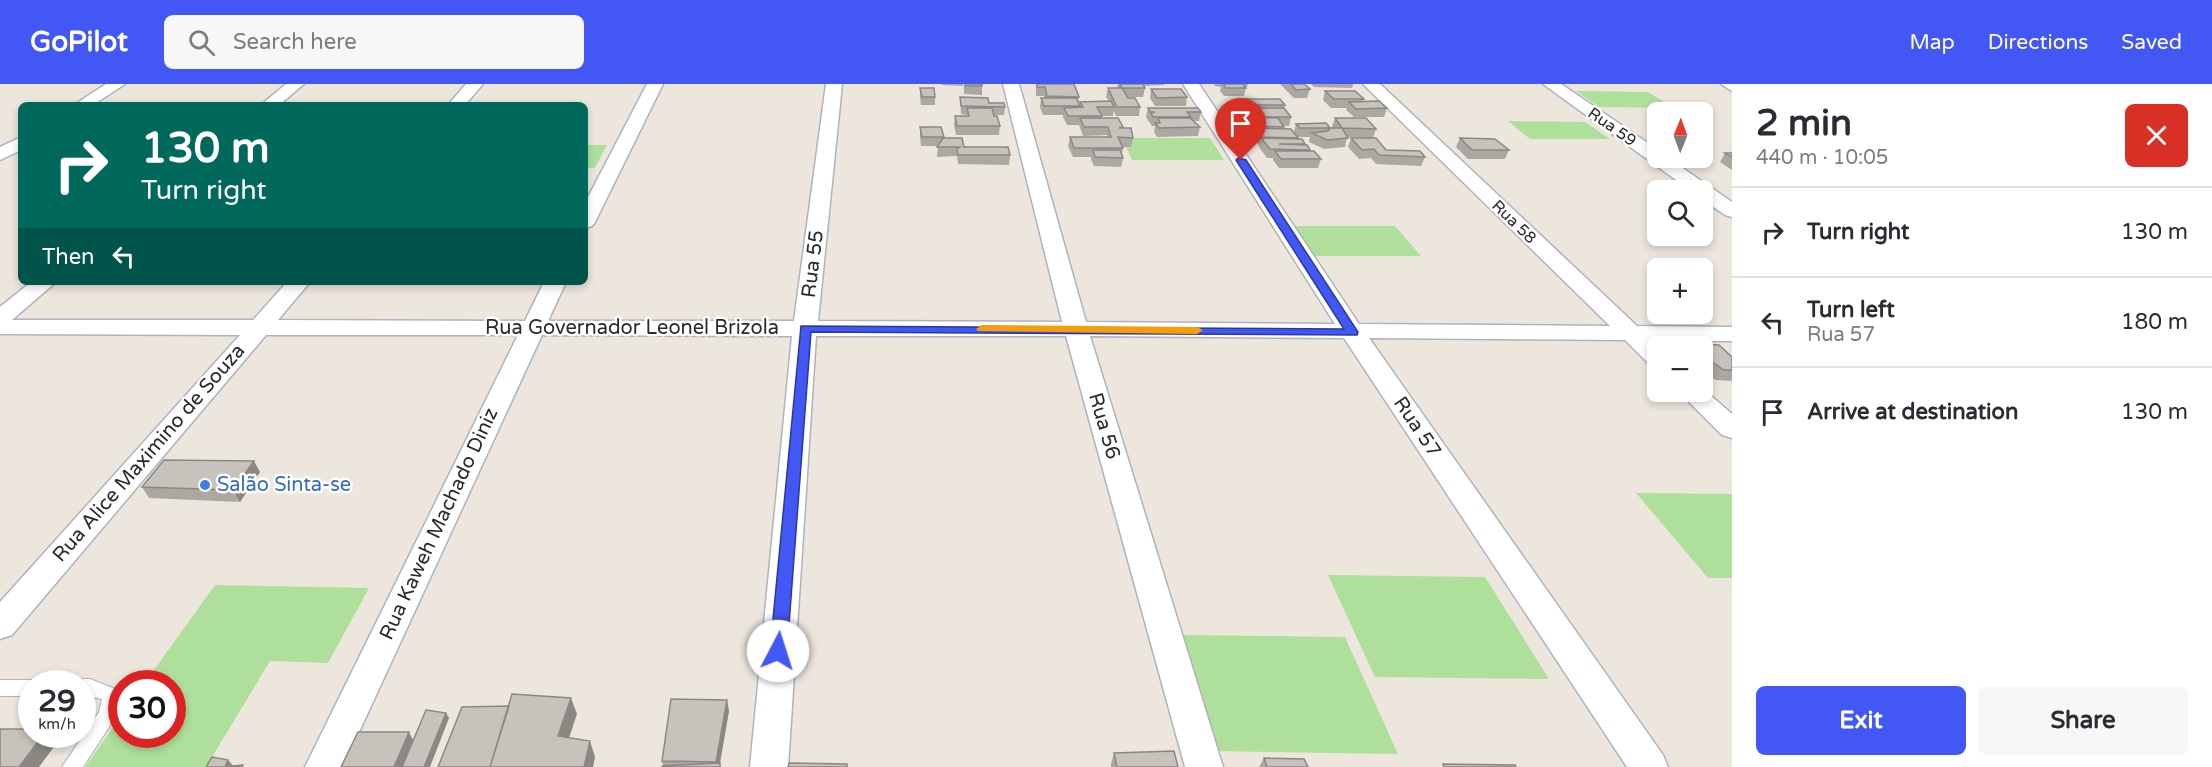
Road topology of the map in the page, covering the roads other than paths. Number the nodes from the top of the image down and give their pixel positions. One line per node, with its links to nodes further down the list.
1 (117, 84): 10 (street)
2 (296, 84): 11 (street)
3 (475, 84): 12 (street)
4 (655, 84): 16 (street)
5 (834, 84): 23 (street, Rua 55)
6 (1011, 84): 25 (street, Rua 56)
7 (1191, 84): 26 (street, Rua 57)
8 (1371, 84): 27 (street, Rua 58)
9 (1551, 84): 15 (street, Rua 59)
10 (87, 102)
11 (273, 102)
12 (459, 102)
13 (18, 144): 14 (street)
14 (0, 154)
15 (1732, 211)
16 (588, 216)
17 (41, 285): 20 (street)
18 (296, 285): 22 (street, Rua Alice Maximino de Souza)
19 (553, 285): 24 (street, Rua Kaweh Machado Diniz)
20 (0, 318)
21 (0, 327): 22 (street, Rua Governador Leonel Brizola)
22 (259, 327): 24 (street, Rua Governador Leonel Brizola); 32 (street, Rua Alice Maximino de Souza)
23 (806, 328): 24 (street, Rua Governador Leonel Brizola); 25 (street, Rua Governador Leonel Brizola); 40 (street, Rua 55)
24 (531, 329): 39 (street, Rua Kaweh Machado Diniz)
25 (1076, 329): 26 (street, Rua Governador Leonel Brizola); 41 (street, Rua 56)
26 (1352, 332): 27 (street, Rua Governador Leonel Brizola); 42 (street, Rua 57)
27 (1630, 334): 28 (street, Rua Governador Leonel Brizola); 29 (street, Rua 58)
28 (1732, 334)
29 (1647, 349)
30 (1703, 402): 31 (street)
31 (1732, 429)
32 (0, 625)
33 (0, 688): 34 (lane)
34 (18, 688)
35 (96, 691): 36 (lane)
36 (96, 731)
37 (85, 748): 38 (lane)
38 (72, 767)
39 (324, 767)
40 (769, 767)
41 (1204, 767)
42 (1649, 767)

